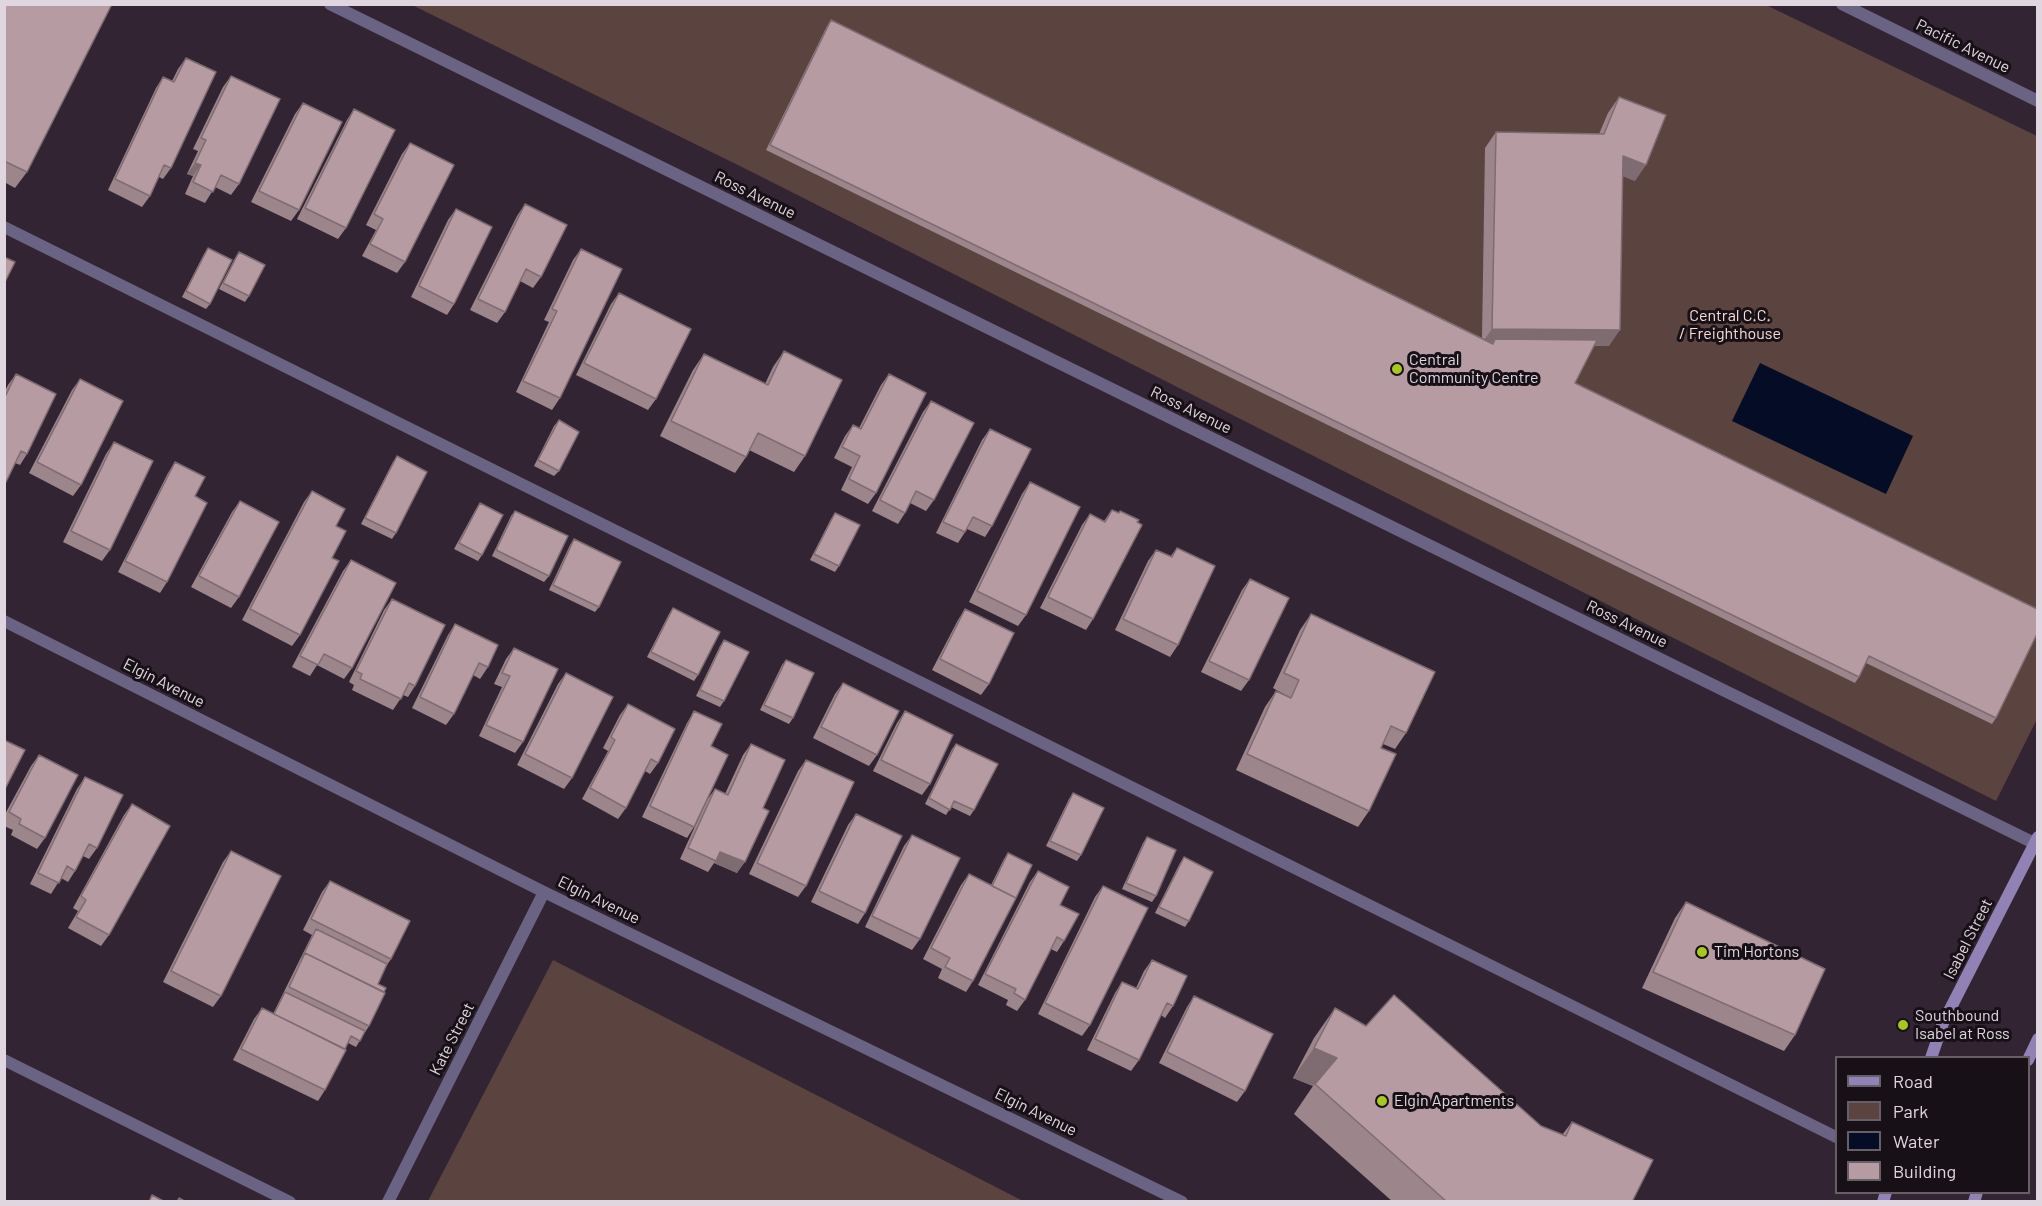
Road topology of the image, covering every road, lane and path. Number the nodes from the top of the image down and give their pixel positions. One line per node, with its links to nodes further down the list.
1 (330, 4): 6 (street, Ross Avenue)
2 (1842, 4): 3 (street, Pacific Avenue)
3 (2037, 101)
4 (4, 226): 12 (street)
5 (4, 621): 7 (street, Elgin Avenue)
6 (2036, 842): 9 (main road, Isabel Street)
7 (544, 892): 14 (street, Kate Street); 15 (street, Elgin Avenue)
8 (2037, 1040): 10 (main road)
9 (1932, 1056)
10 (2030, 1056)
11 (4, 1060): 13 (street)
12 (1835, 1137)
13 (290, 1202)
14 (388, 1202)
15 (1182, 1202)

